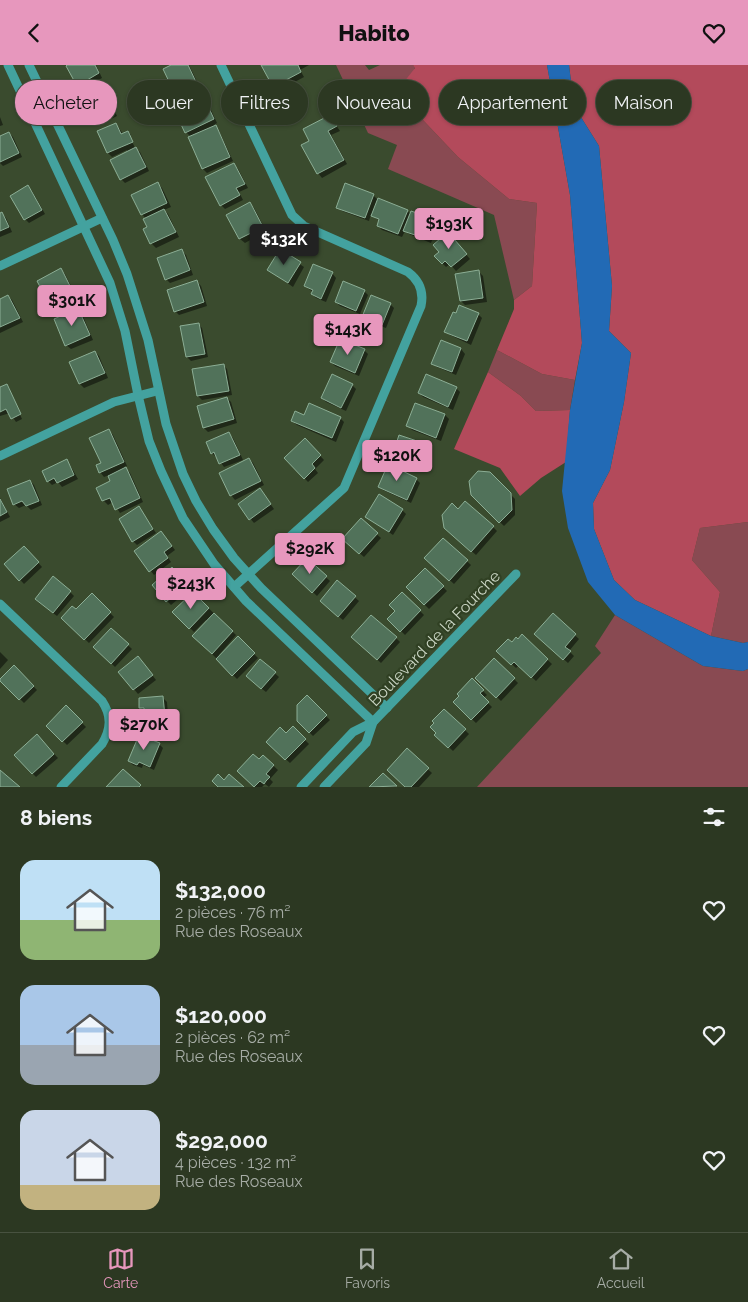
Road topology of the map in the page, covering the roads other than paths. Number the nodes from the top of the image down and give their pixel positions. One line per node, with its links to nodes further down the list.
1 (8, 65): 5 (street)
2 (30, 65): 4 (street)
3 (221, 65): 10 (street)
4 (102, 218): 5 (street); 7 (street)
5 (84, 226): 6 (street); 8 (street)
6 (0, 266)
7 (157, 391): 8 (street); 10 (street)
8 (138, 395): 9 (street); 12 (street)
9 (0, 456)
10 (249, 574): 12 (street); 14 (street)
11 (516, 574): 14 (street, Boulevard de la Fourche)
12 (234, 587): 15 (street)
13 (0, 603): 16 (street)
14 (387, 708): 15 (street, Boulevard de la Fourche)
15 (373, 722): 17 (street, Boulevard de la Fourche); 18 (street, Boulevard de la Fourche)
16 (61, 787)
17 (301, 787)
18 (324, 787)

